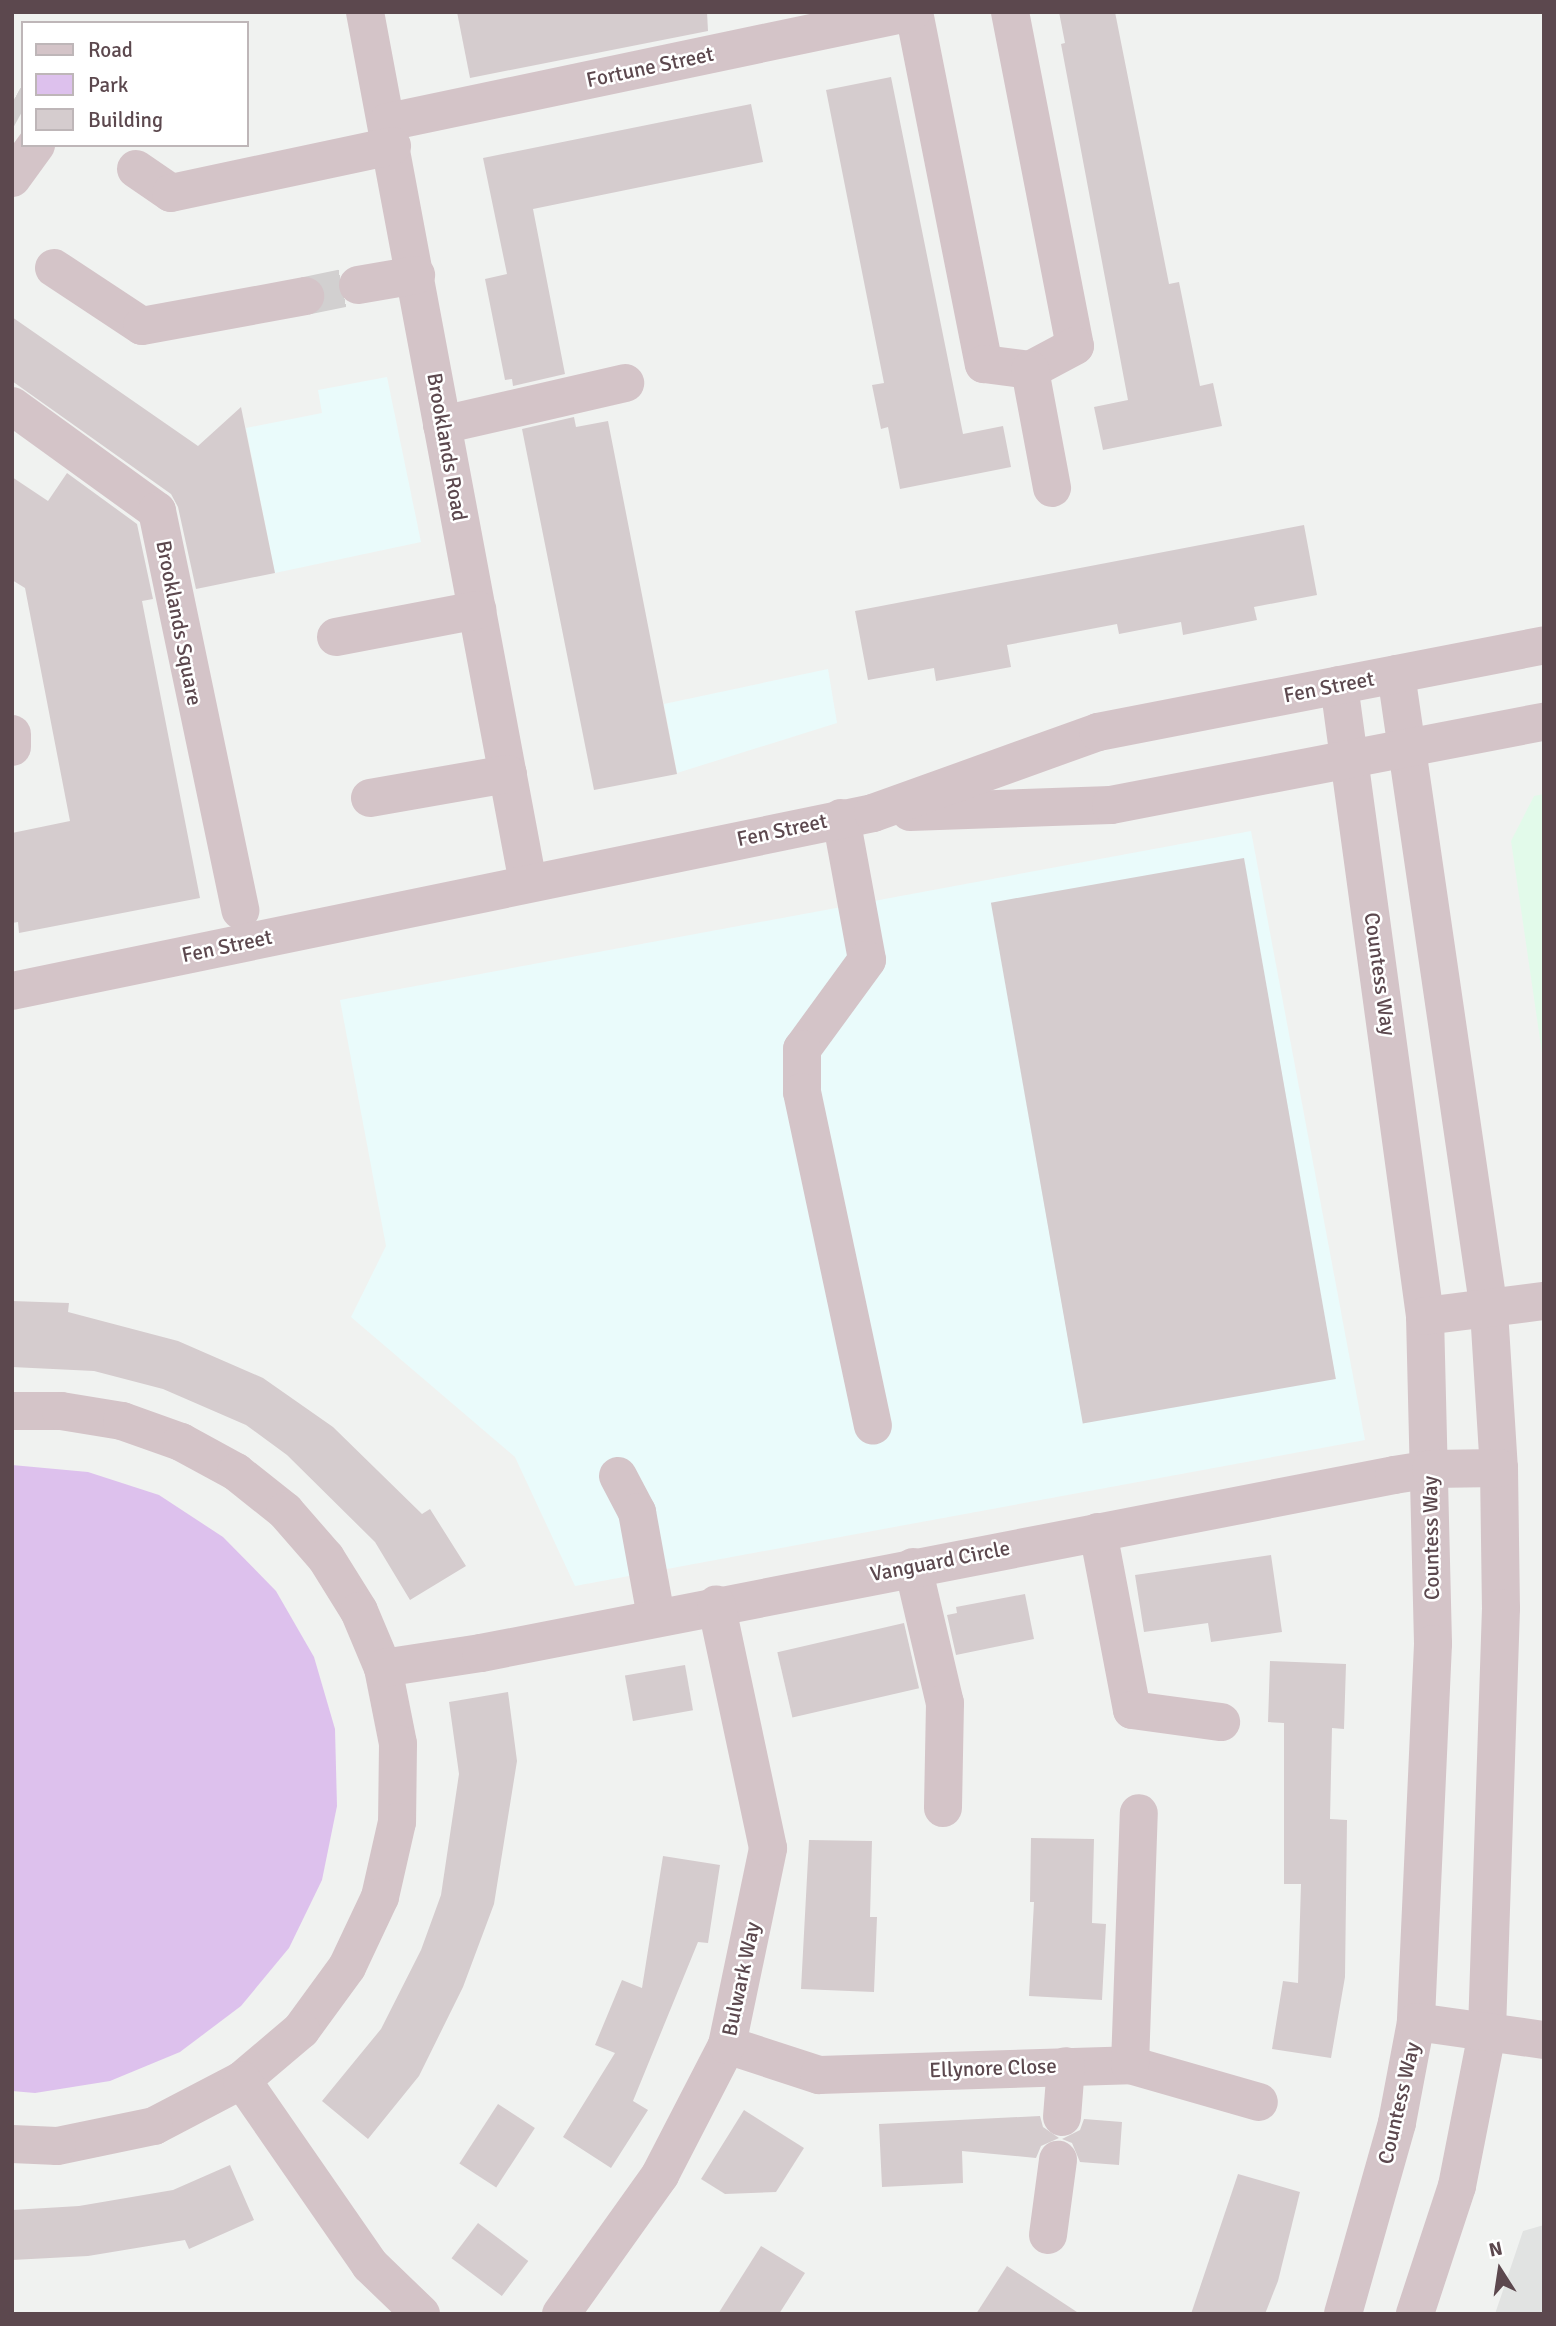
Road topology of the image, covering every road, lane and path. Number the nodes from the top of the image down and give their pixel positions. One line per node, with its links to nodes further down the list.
1 (365, 12): 4 (street, Brooklands Road)
2 (913, 12): 4 (street, Fortune Street); 12 (street)
3 (1010, 12): 12 (street)
4 (390, 134): 6 (street, Fortune Street); 9 (street, Brooklands Road)
5 (35, 147): 7 (street)
6 (136, 169)
7 (12, 178)
8 (54, 268): 11 (street)
9 (416, 275): 10 (street); 15 (street, Brooklands Road)
10 (358, 285)
11 (305, 296)
12 (1030, 370): 16 (street)
13 (625, 383): 15 (street)
14 (12, 406): 31 (street, Brooklands Square)
15 (442, 425): 17 (street, Brooklands Road)
16 (1052, 488)
17 (477, 610): 18 (street); 27 (street, Brooklands Road)
18 (337, 637)
19 (1544, 645): 20 (street, Fen Street)
20 (1396, 674): 21 (street, Fen Street); 25 (street)
21 (1339, 685): 26 (street, Countess Way); 29 (street, Fen Street)
22 (1544, 722): 25 (street)
23 (12, 734): 24 (street)
24 (12, 747)
25 (1408, 748): 26 (street); 34 (street)
26 (1351, 758): 29 (street); 35 (street, Countess Way)
27 (508, 774): 28 (street); 30 (street, Brooklands Road)
28 (370, 798)
29 (857, 816): 30 (street, Fen Street); 37 (street)
30 (528, 883): 32 (street, Fen Street)
31 (240, 911)
32 (12, 991)
33 (1544, 1301): 34 (street)
34 (1489, 1311): 35 (street); 38 (street)
35 (1425, 1316): 39 (street, Countess Way)
36 (12, 1411): 45 (street)
37 (873, 1426)
38 (1499, 1468): 39 (street, Vanguard Circle); 50 (street)
39 (1431, 1469): 41 (street, Vanguard Circle); 49 (street, Countess Way)
40 (618, 1476): 44 (street)
41 (1098, 1531): 42 (street, Vanguard Circle); 46 (street)
42 (913, 1567): 43 (street, Vanguard Circle); 47 (street)
43 (716, 1604): 44 (street, Vanguard Circle); 52 (street, Bulwark Way)
44 (656, 1617): 45 (street, Vanguard Circle)
45 (383, 1668): 55 (street)
46 (1221, 1722)
47 (943, 1808)
48 (1139, 1813): 53 (street)
49 (1416, 2022): 50 (street); 63 (street, Countess Way)
50 (1487, 2033): 51 (street); 64 (street)
51 (1544, 2040)
52 (727, 2045): 54 (street, Ellynore Close); 62 (street, Bulwark Way)
53 (1130, 2065): 54 (street, Ellynore Close); 56 (street, Ellynore Close)
54 (1066, 2066): 57 (street)
55 (242, 2080): 58 (street); 61 (street)
56 (1259, 2102)
57 (1062, 2117)
58 (12, 2144)
59 (1058, 2160): 60 (street)
60 (1048, 2235)
61 (421, 2314)
62 (561, 2314)
63 (1343, 2314)
64 (1415, 2314)

